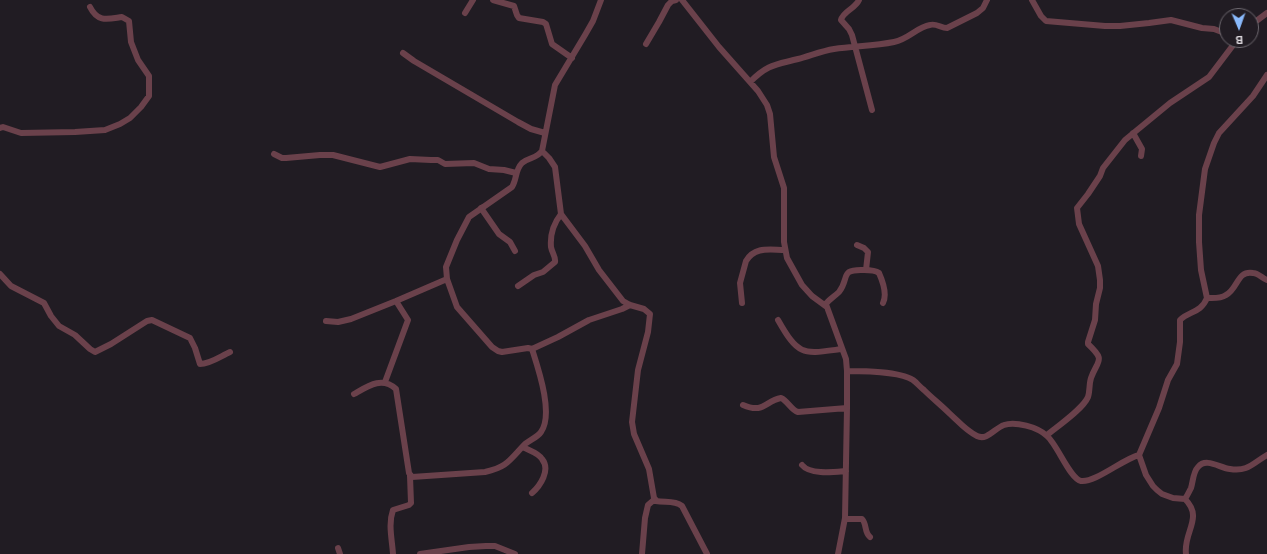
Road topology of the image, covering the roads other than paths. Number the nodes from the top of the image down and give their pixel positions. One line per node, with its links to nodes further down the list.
1 (473, 0): 10 (street)
2 (493, 0): 16 (street)
3 (601, 0): 16 (street)
4 (676, 0): 12 (street)
5 (682, 0): 18 (street)
6 (858, 0): 13 (street)
7 (987, 0): 13 (street)
8 (1032, 0): 11 (street)
9 (90, 8): 20 (street)
10 (465, 13)
11 (1219, 31)
12 (646, 44)
13 (855, 47): 18 (street); 19 (street)
14 (1231, 48): 22 (street)
15 (403, 53): 21 (street)
16 (572, 58): 21 (street)
17 (1267, 75): 37 (street)
18 (750, 82): 30 (street)
19 (872, 110)
20 (0, 128)
21 (546, 133): 23 (street)
22 (1133, 133): 25 (street); 53 (street)
23 (542, 151): 26 (street); 28 (street)
24 (274, 154): 26 (street)
25 (1141, 156)
26 (516, 173): 27 (street)
27 (481, 208): 31 (street); 34 (street)
28 (561, 214): 36 (street); 41 (street)
29 (857, 245): 32 (street)
30 (785, 250): 39 (street); 42 (street)
31 (515, 251)
32 (866, 270): 40 (street); 42 (street)
33 (0, 274): 47 (street)
34 (447, 279): 38 (street); 45 (street)
35 (1267, 280): 37 (street)
36 (518, 286)
37 (1207, 298): 55 (street)
38 (396, 301): 44 (street); 49 (street)
39 (742, 303)
40 (883, 303)
41 (630, 305): 45 (street); 61 (street)
42 (826, 305): 46 (street)
43 (778, 320): 46 (street)
44 (326, 321)
45 (532, 349): 54 (street)
46 (842, 349): 48 (street)
47 (230, 352)
48 (847, 371): 52 (street); 53 (street)
49 (385, 382): 50 (street); 59 (street)
50 (354, 394)
51 (743, 405): 52 (street)
52 (848, 408): 58 (street)
53 (1047, 435): 55 (street)
54 (523, 447): 59 (street); 60 (street)
55 (1139, 455): 62 (street)
56 (1267, 455): 62 (street)
57 (802, 465): 58 (street)
58 (846, 471): 63 (street)
59 (410, 476): 65 (street)
60 (532, 493)
61 (655, 499): 68 (street); 69 (street)
62 (1185, 499): 71 (street)
63 (845, 519): 64 (street); 70 (street)
64 (870, 537)
65 (394, 554)
66 (420, 554): 67 (street)
67 (515, 554)
68 (642, 554)
69 (707, 554)
70 (838, 554)
71 (1186, 554)

